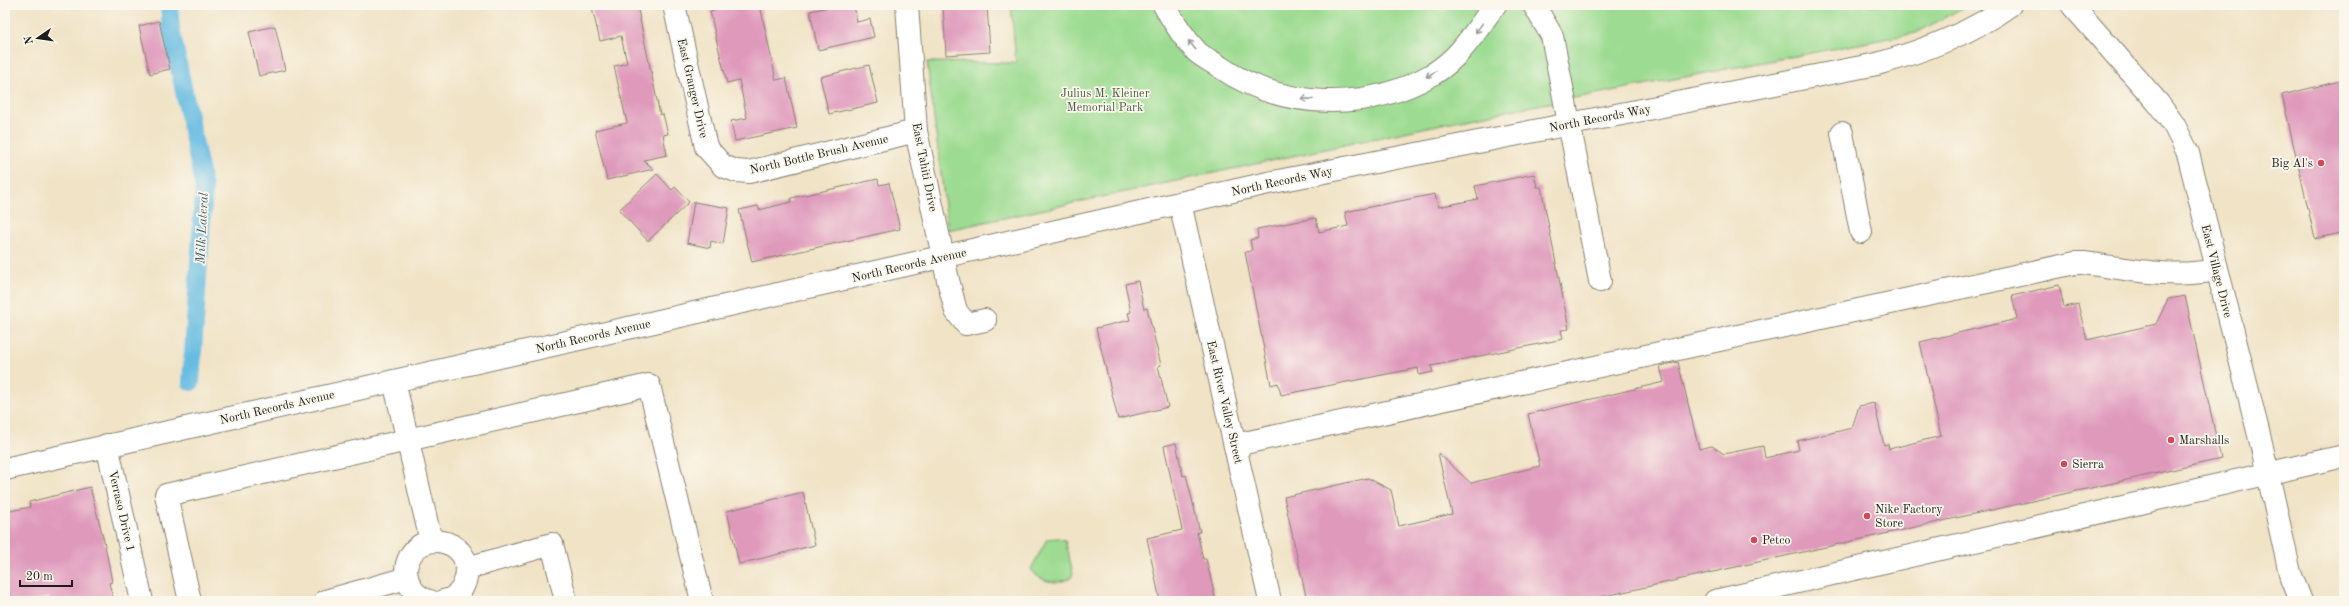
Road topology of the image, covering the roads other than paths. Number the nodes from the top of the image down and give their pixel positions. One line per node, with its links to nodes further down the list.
1 (674, 5): 11 (street, East Granger Drive)
2 (907, 5): 9 (street, East Tahiti Drive)
3 (1164, 5): 4 (street, one-way to 3)
4 (1496, 5)
5 (1534, 5): 8 (street)
6 (2010, 5): 8 (street, North Records Way)
7 (2072, 5): 15 (street, East Village Drive)
8 (1569, 124): 12 (street, North Records Way); 16 (street)
9 (916, 131): 11 (street, North Bottle Brush Avenue); 14 (street, East Tahiti Drive)
10 (1842, 133): 13 (street)
11 (723, 166)
12 (1180, 203): 14 (street, North Records Avenue); 21 (street, East River Valley Street)
13 (1861, 232)
14 (942, 257): 17 (street, East Tahiti Drive); 18 (street, North Records Avenue)
15 (2216, 270): 21 (street); 24 (street, East Village Drive)
16 (1600, 281)
17 (985, 320)
18 (394, 380): 19 (street); 20 (street, North Records Avenue)
19 (408, 441): 25 (street); 31 (street); 36 (street)
20 (107, 445): 23 (street, North Records Avenue); 30 (street, Verraso Drive 1)
21 (1235, 445): 37 (street, East River Valley Street)
22 (2344, 456): 24 (street)
23 (5, 469)
24 (2267, 473): 27 (street, East Village Drive); 29 (street)
25 (431, 541): 26 (street); 28 (street)
26 (467, 568): 34 (street); 35 (street)
27 (2290, 572): 39 (street, East Village Drive); 40 (street, East Village Drive)
28 (407, 578): 32 (street); 33 (street)
29 (1786, 593): 38 (street)
30 (142, 601)
31 (190, 601)
32 (326, 601)
33 (430, 601)
34 (443, 601)
35 (566, 601)
36 (702, 601)
37 (1270, 601)
38 (1715, 601)
39 (2287, 601)
40 (2302, 601)

